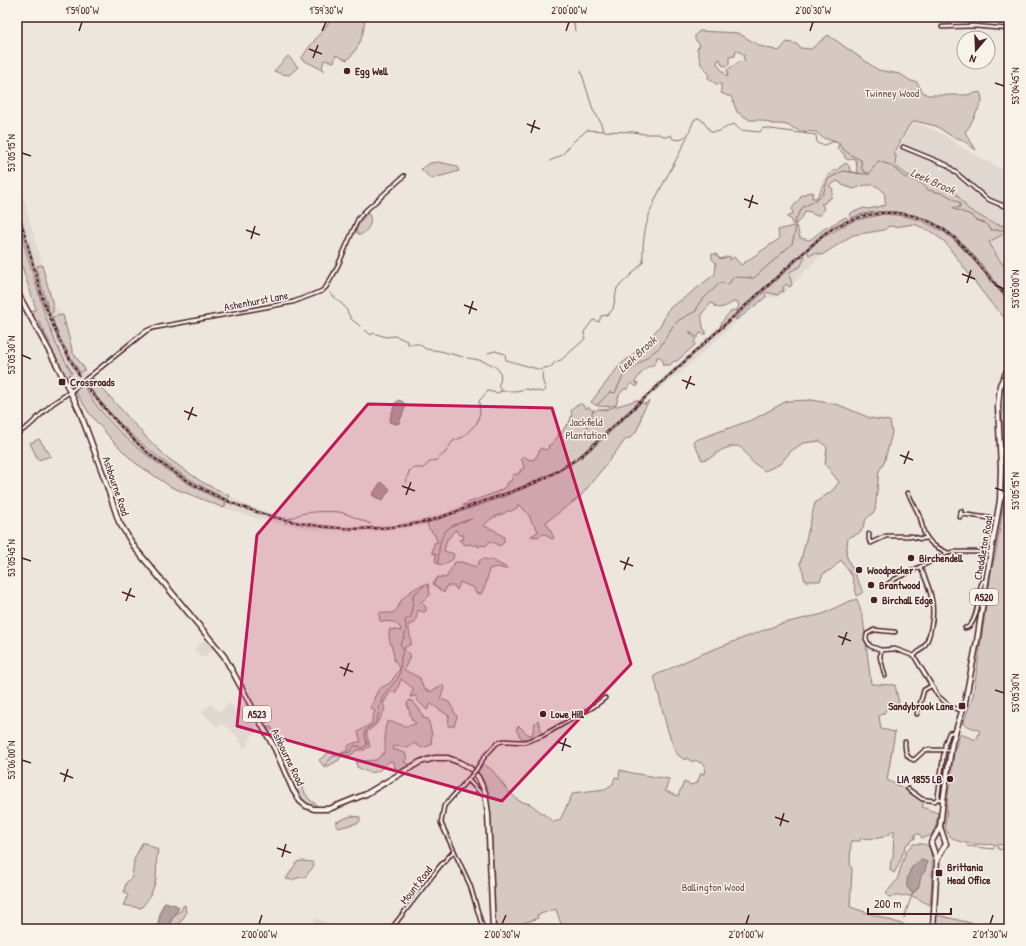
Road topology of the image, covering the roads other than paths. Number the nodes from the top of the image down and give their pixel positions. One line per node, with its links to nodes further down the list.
1 (942, 27): 2 (street)
2 (1009, 29)
3 (903, 146): 5 (street)
4 (404, 176): 8 (street, Ashenhurst Lane)
5 (1009, 208)
6 (17, 292): 8 (highway, Ashbourne Road / A523)
7 (1009, 367): 12 (highway, Cheddleton Road / A520)
8 (70, 392): 9 (street, Ashenhurst Lane); 37 (highway, Ashbourne Road / A523)
9 (17, 434)
10 (1009, 485): 12 (street)
11 (908, 494): 16 (street)
12 (1000, 500): 14 (highway, Cheddleton Road / A520)
13 (961, 514): 14 (street)
14 (997, 519): 17 (highway, Cheddleton Road / A520)
15 (868, 534): 16 (street)
16 (927, 538): 18 (street)
17 (991, 552): 18 (street); 20 (highway, Cheddleton Road / A520)
18 (948, 553): 19 (street)
19 (920, 567): 21 (street); 25 (street)
20 (986, 581): 22 (street); 29 (highway, Cheddleton Road / A520)
21 (885, 586)
22 (965, 628)
23 (895, 632): 24 (street)
24 (881, 650): 25 (street); 26 (street)
25 (914, 656): 27 (street)
26 (885, 676)
27 (931, 686): 29 (street); 30 (street)
28 (605, 698): 35 (street, bridge)
29 (962, 711): 31 (highway, Cheddleton Road / A520)
30 (917, 714)
31 (955, 732): 33 (street); 34 (highway, Cheddleton Road / A520)
32 (905, 742): 33 (street)
33 (944, 750): 34 (street); 38 (street)
34 (950, 750): 39 (highway, Cheddleton Road / A520)
35 (468, 780): 37 (street); 45 (street)
36 (908, 789): 38 (street)
37 (483, 795): 49 (highway, Ashbourne Road / A523)
38 (939, 798): 39 (street)
39 (943, 801): 40 (highway, Cheddleton Road / A520)
40 (940, 827): 41 (highway, Cheddleton Road / A520); 42 (highway, Cheddleton Road / A520)
41 (935, 836): 42 (highway); 43 (highway, Cheddleton Road)
42 (943, 836): 44 (highway, Cheddleton Road)
43 (933, 848): 44 (highway); 46 (highway, Cheddleton Road)
44 (942, 850): 46 (highway, Cheddleton Road)
45 (454, 851): 47 (street, Mount Road); 48 (street)
46 (937, 860): 50 (highway, Cheddleton Road)
47 (391, 929)
48 (483, 929)
49 (493, 929)
50 (933, 929)

